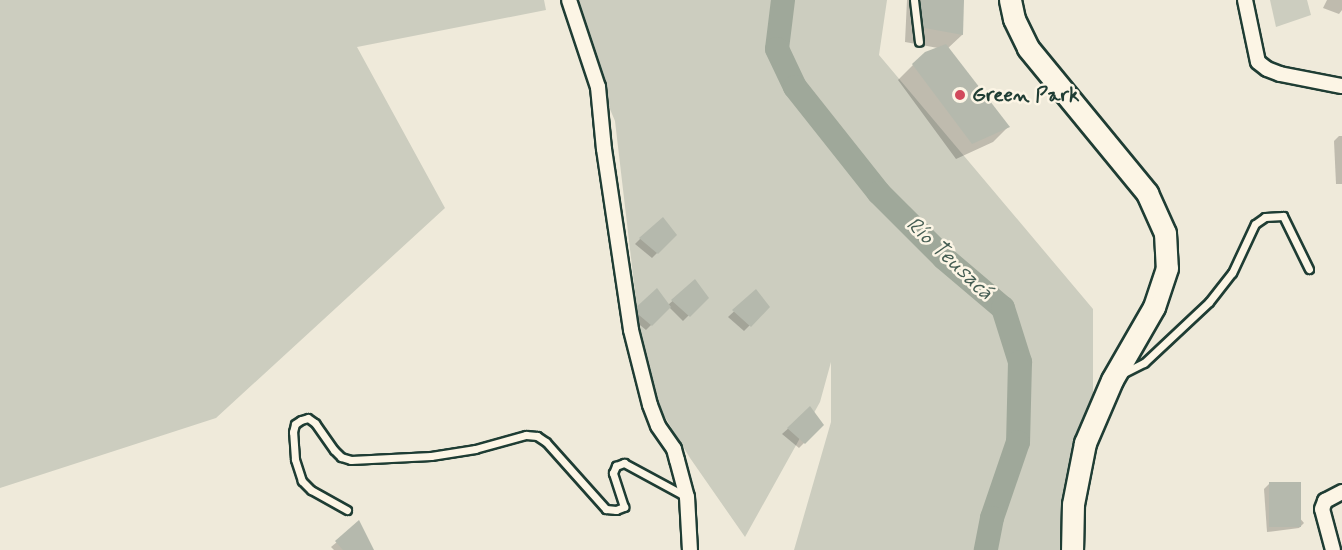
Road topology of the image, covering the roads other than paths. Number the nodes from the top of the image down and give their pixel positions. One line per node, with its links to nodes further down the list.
1 (569, 0): 10 (street)
2 (914, 0): 5 (lane)
3 (1010, 0): 8 (main road)
4 (1245, 0): 6 (street)
5 (919, 42)
6 (1342, 86)
7 (1309, 269): 8 (lane)
8 (1112, 380): 13 (main road)
9 (1342, 492): 14 (street)
10 (687, 497): 11 (lane); 12 (street)
11 (347, 510)
12 (690, 550)
13 (1072, 550)
14 (1333, 550)

